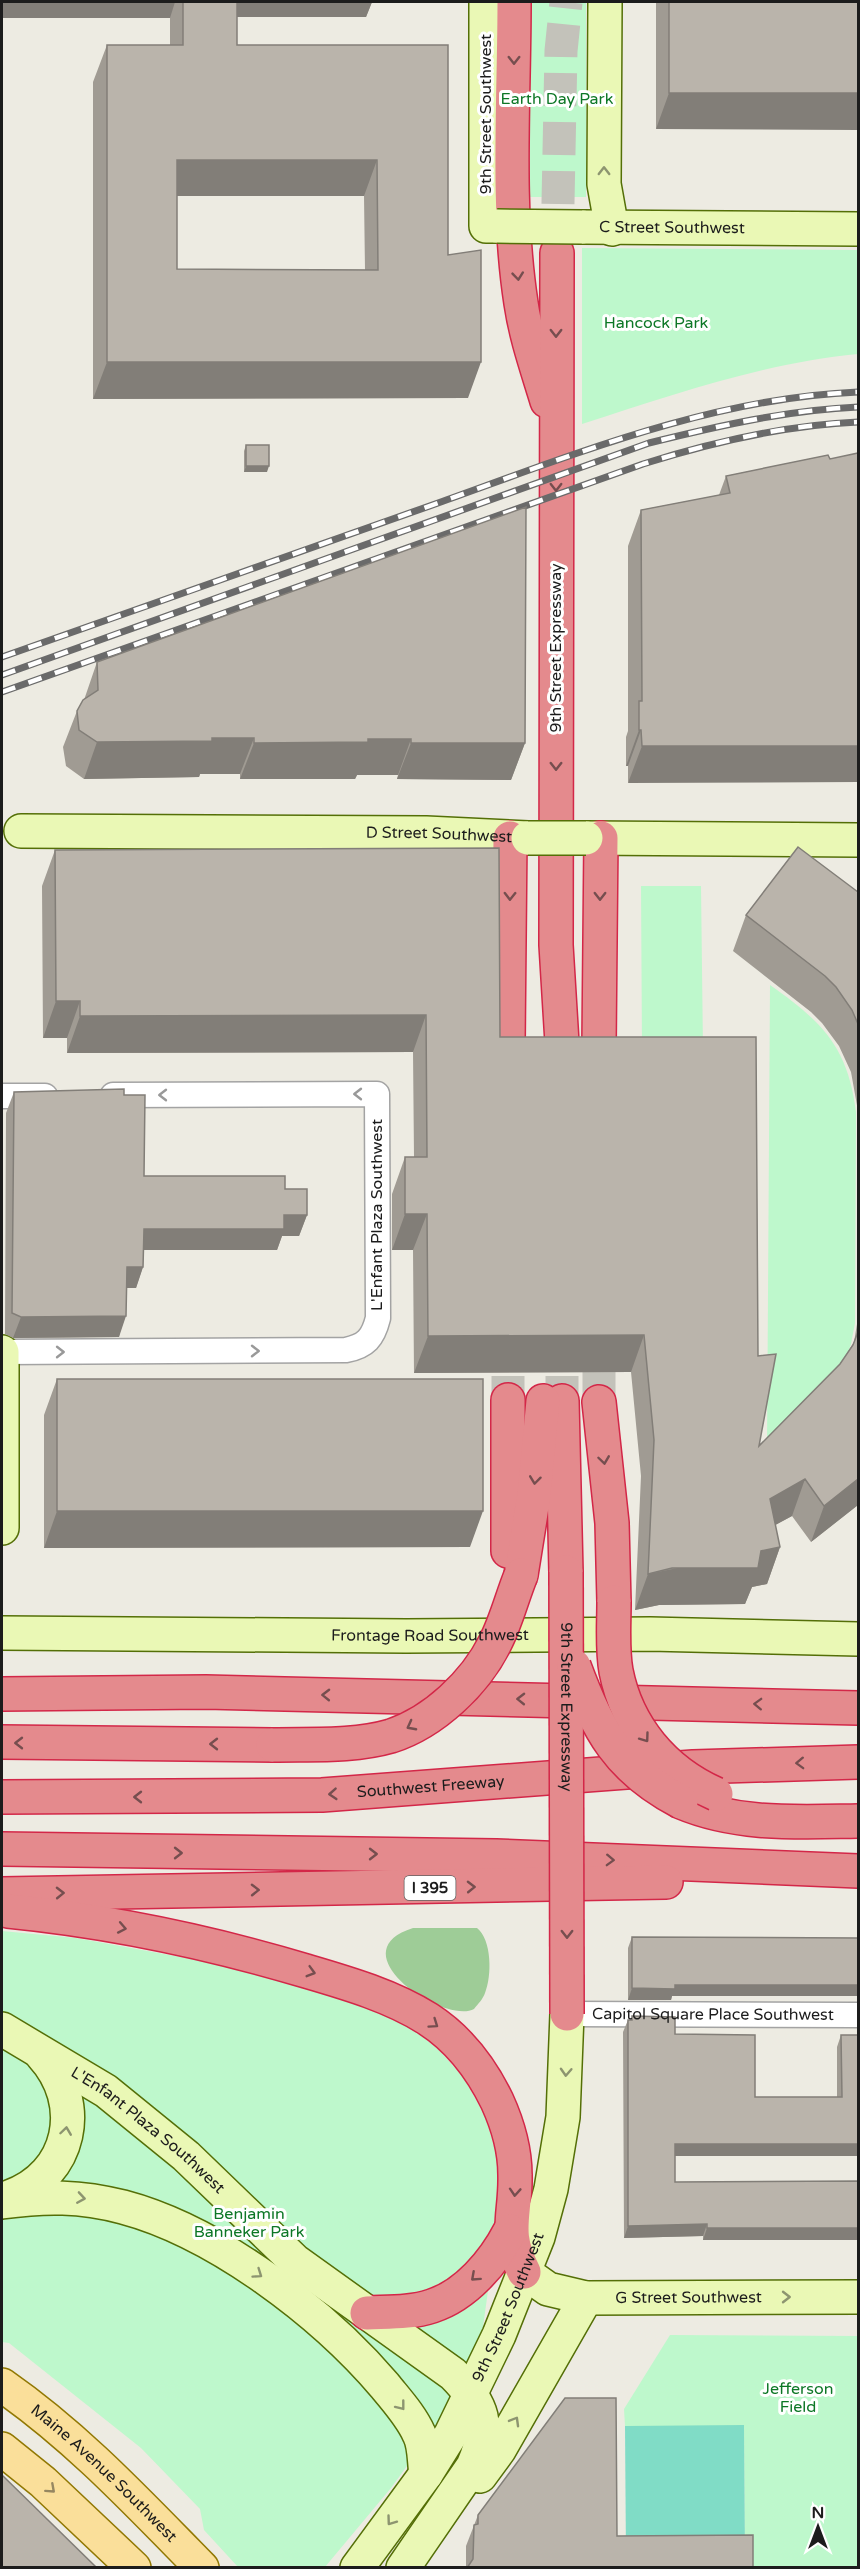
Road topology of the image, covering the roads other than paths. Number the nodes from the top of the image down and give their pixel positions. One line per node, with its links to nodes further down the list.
1 (486, 2): 4 (street, 9th Street Southwest)
2 (514, 2): 8 (highway, one-way to 8)
3 (605, 2): 5 (street, one-way to 3)
4 (492, 226): 5 (street, C Street Southwest, bridge)
5 (597, 228): 6 (street, C Street Southwest)
6 (858, 229)
7 (557, 253): 8 (highway, 9th Street Expressway, one-way to 8)
8 (556, 428): 14 (highway, 9th Street Expressway, one-way to 14)
9 (21, 831): 10 (street, D Street Southwest)
10 (519, 838): 11 (street, D Street Southwest, bridge); 13 (highway, one-way to 13)
11 (594, 838): 12 (street, D Street Southwest); 15 (highway, one-way to 15)
12 (858, 840)
13 (508, 1043)
14 (554, 1044)
15 (599, 1045)
16 (91, 1095): 19 (street, L'Enfant Plaza Southwest, one-way to 16)
17 (2, 1096): 18 (street)
18 (68, 1096)
19 (2, 1352): 22 (street)
20 (508, 1400): 23 (highway)
21 (598, 1402): 34 (highway, one-way to 34, bridge)
22 (2, 1528)
23 (514, 1574): 26 (highway, 9th Street Expressway, one-way to 23, bridge); 31 (highway, one-way to 31, bridge)
24 (2, 1634): 25 (street, Frontage Road Southwest)
25 (858, 1639)
26 (567, 1644): 35 (highway, bridge); 41 (highway, 9th Street Expressway, one-way to 41, bridge)
27 (2, 1676): 28 (highway)
28 (206, 1692): 29 (highway); 30 (highway, one-way to 28)
29 (2, 1694)
30 (858, 1708)
31 (2, 1742)
32 (858, 1762): 33 (highway, Southwest Freeway, one-way to 33)
33 (2, 1797)
34 (858, 1813)
35 (858, 1821)
36 (2, 1849): 37 (highway, one-way to 37)
37 (858, 1871)
38 (858, 1877): 39 (highway, I 395, one-way to 38)
39 (2, 1894)
40 (2, 1911): 46 (highway, one-way to 46)
41 (567, 2014): 42 (street, Capitol Square Place Southwest); 47 (street, 9th Street Southwest, one-way to 47)
42 (858, 2015)
43 (2, 2029): 44 (street, L'Enfant Plaza Southwest)
44 (42, 2055): 45 (street, L'Enfant Plaza Southwest, one-way to 44); 50 (street, L'Enfant Plaza Southwest)
45 (2, 2201): 54 (street, L'Enfant Plaza Southwest, one-way to 54)
46 (510, 2231): 47 (highway); 50 (highway, one-way to 50)
47 (524, 2272): 49 (street, G Street Southwest); 52 (street, 9th Street Southwest)
48 (858, 2297): 49 (street, G Street Southwest, one-way to 48)
49 (586, 2298): 58 (street, one-way to 49)
50 (367, 2313): 52 (street, L'Enfant Plaza Southwest)
51 (2, 2385): 56 (main road, Maine Avenue Southwest)
52 (472, 2394): 54 (street, 9th Street Southwest); 58 (street)
53 (2, 2449): 55 (main road, one-way to 55)
54 (426, 2474): 57 (street, 9th Street Southwest, one-way to 57)
55 (134, 2568)
56 (202, 2568)
57 (357, 2568)
58 (404, 2568)

